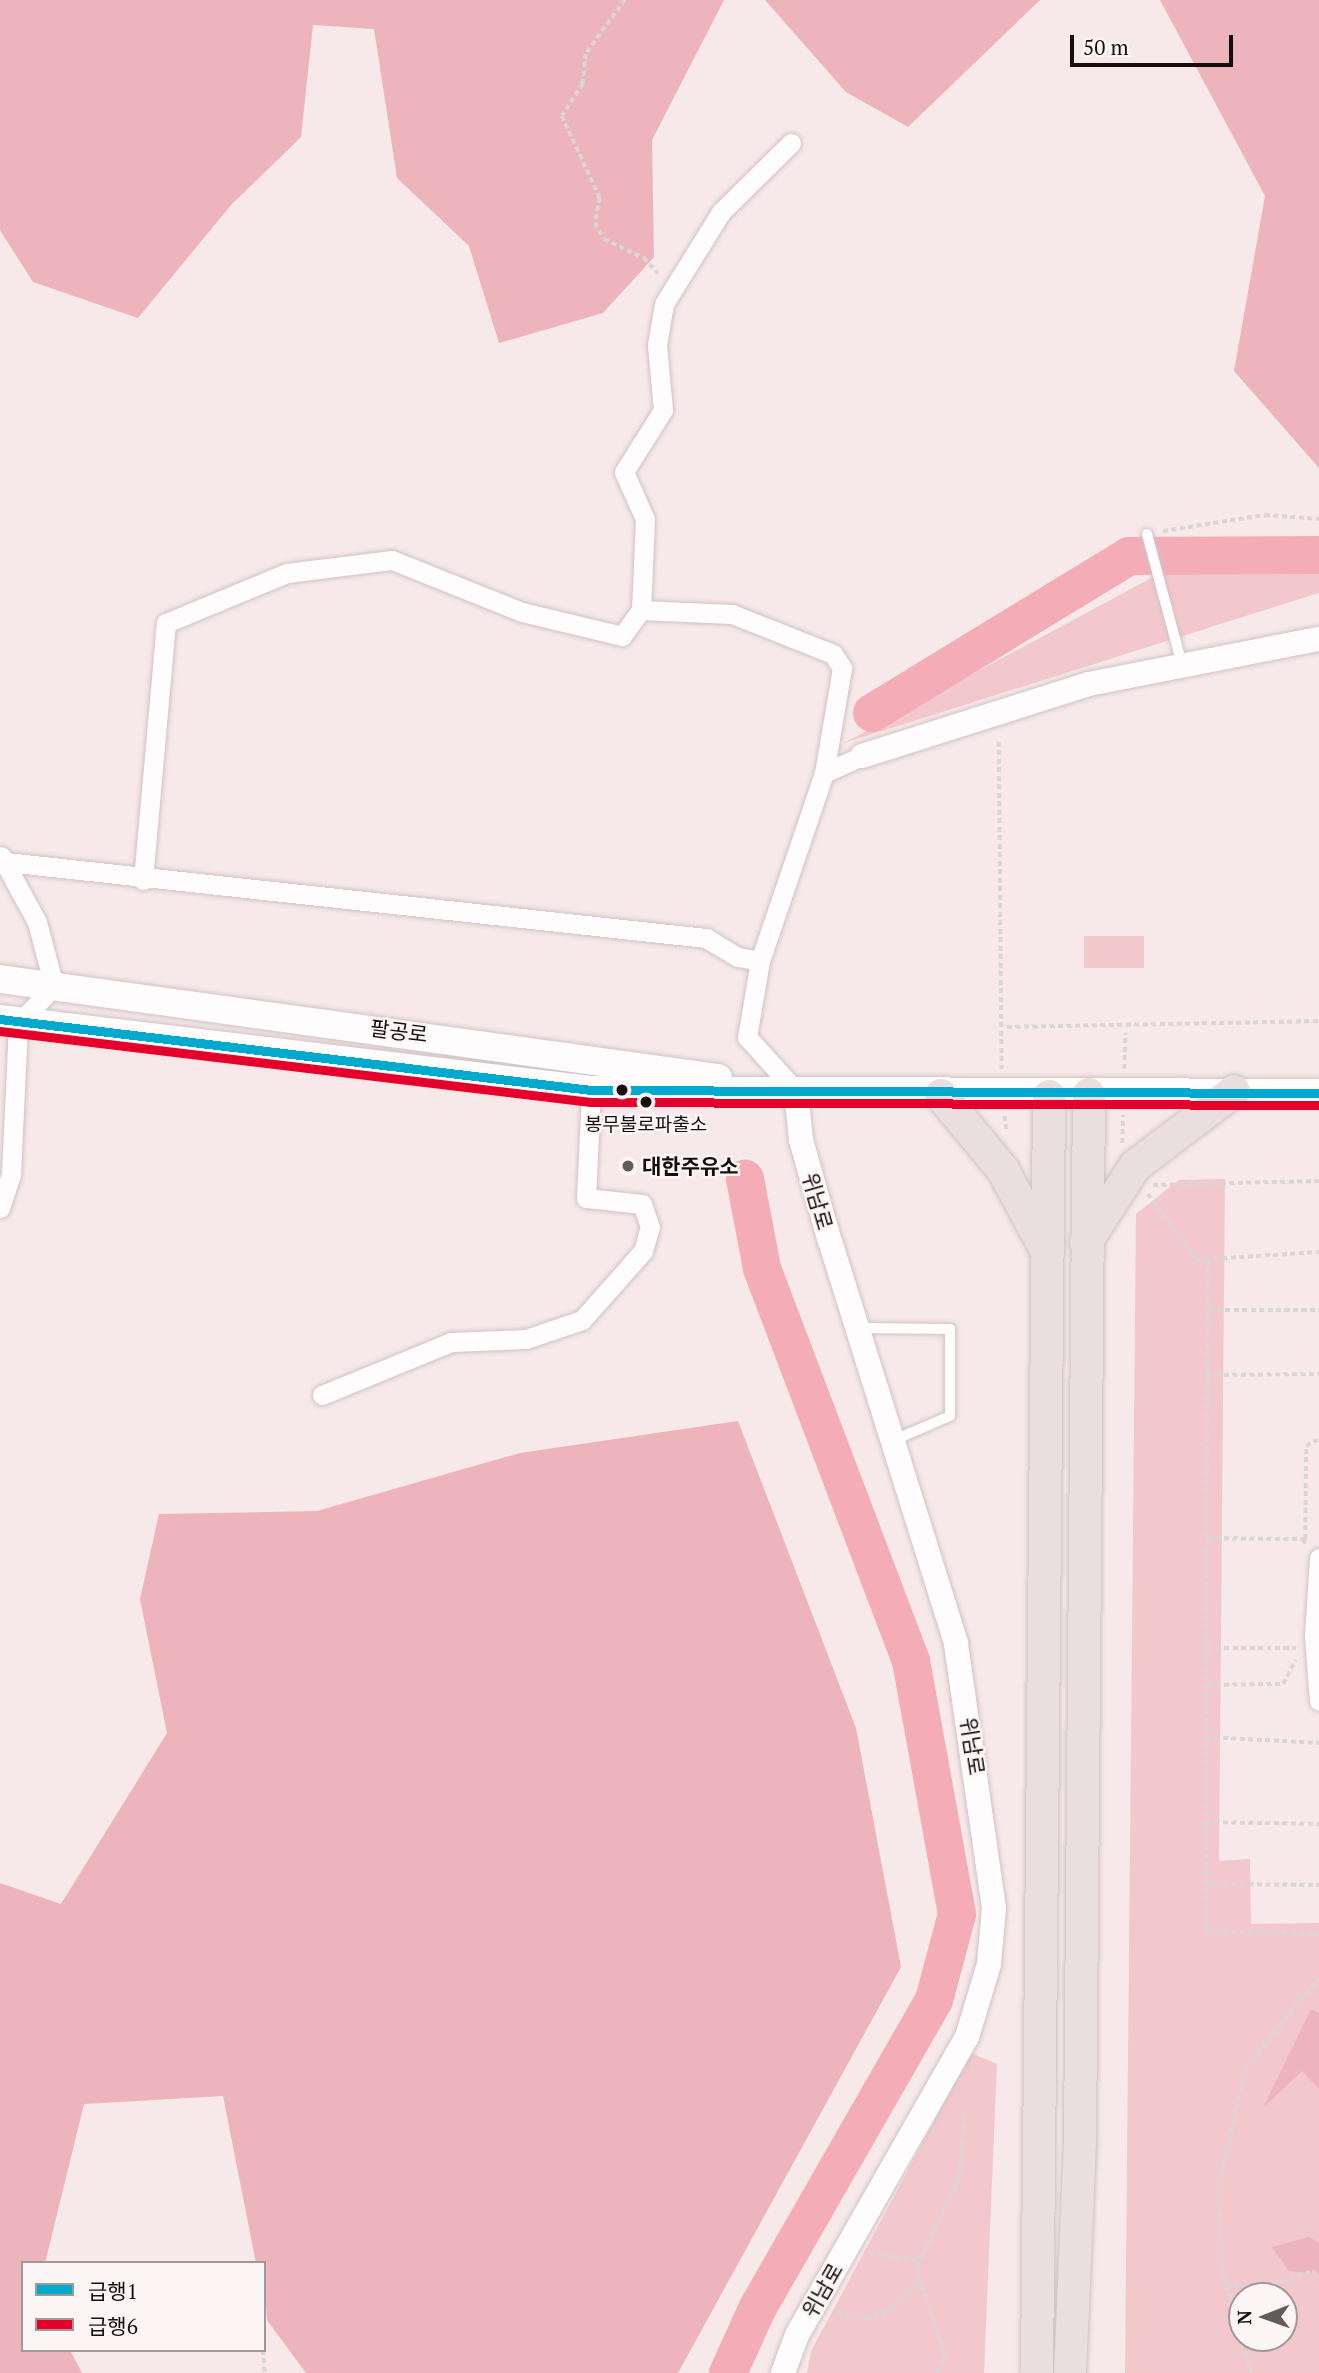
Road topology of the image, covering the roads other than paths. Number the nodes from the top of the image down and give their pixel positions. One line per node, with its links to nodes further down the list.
1 (791, 143): 3 (street)
2 (1147, 534): 5 (lane)
3 (641, 610): 7 (street); 9 (street)
4 (1319, 639): 5 (street)
5 (1182, 666): 6 (street)
6 (862, 756): 7 (street)
7 (824, 774): 10 (street)
8 (3, 858): 9 (street); 12 (street)
9 (143, 880): 10 (street)
10 (760, 961): 15 (street)
11 (0, 979): 12 (main road, 팔공로)
12 (54, 986): 13 (street); 15 (main road, 팔공로)
13 (9, 1022): 14 (main road, 팔공로); 21 (street)
14 (591, 1090): 15 (main road, 팔공로); 25 (street)
15 (796, 1091): 19 (main road, 팔공로); 24 (street, 위남로)
16 (1234, 1091): 17 (main road, 팔공로); 18 (main road, 팔공로); 22 (highway)
17 (1319, 1093)
18 (1089, 1094): 20 (main road, 팔공로); 22 (highway)
19 (941, 1095): 20 (main road, 팔공로); 23 (highway)
20 (1049, 1096): 23 (highway)
21 (0, 1208)
22 (1085, 1243): 29 (highway)
23 (1048, 1254): 30 (highway)
24 (857, 1328): 26 (street, 위남로); 26 (lane)
25 (322, 1395)
26 (892, 1440): 31 (street, 위남로)
27 (1311, 1555): 28 (street)
28 (1319, 1701)
29 (1069, 2292): 34 (highway); 35 (highway)
30 (1036, 2325): 32 (highway); 33 (highway)
31 (783, 2373)
32 (1027, 2373)
33 (1037, 2373)
34 (1070, 2373)
35 (1080, 2373)

